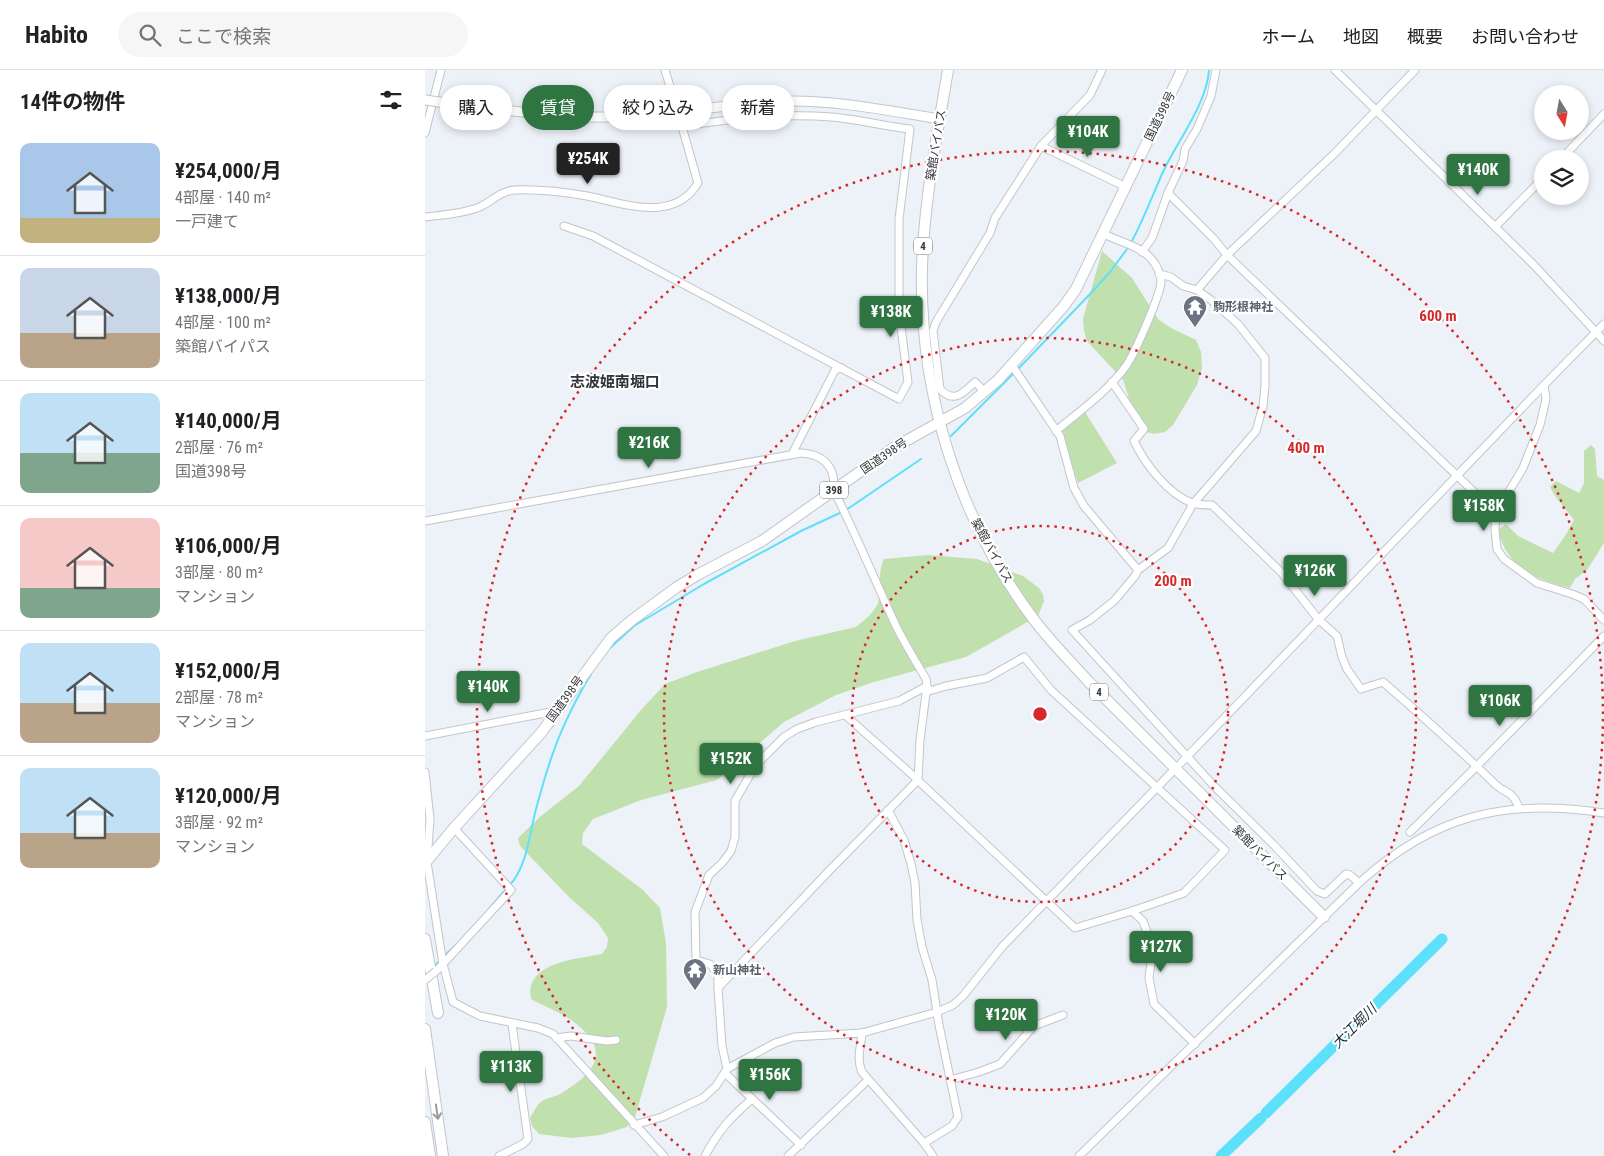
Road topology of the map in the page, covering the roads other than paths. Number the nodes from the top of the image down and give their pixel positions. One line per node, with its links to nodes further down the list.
1 (441, 70): 16 (street)
2 (665, 70): 9 (street)
3 (948, 70): 13 (highway, 築館バイパス / 4)
4 (1102, 70): 17 (street)
5 (1183, 70): 19 (highway, 国道398号 / 398)
6 (1216, 70): 21 (street)
7 (1335, 70): 11 (street)
8 (1415, 70): 11 (street)
9 (670, 85)
10 (425, 100): 13 (main road, bridge)
11 (1376, 110): 24 (street); 27 (street)
12 (1604, 114): 18 (street)
13 (940, 119): 38 (highway, 築館バイパス / 4)
14 (712, 122): 34 (street)
15 (683, 130): 22 (street)
16 (425, 133)
17 (1041, 146): 19 (street); 37 (street)
18 (1570, 150)
19 (1126, 187): 25 (highway, 国道398号 / 398)
20 (1534, 187): 24 (street)
21 (1168, 193): 26 (street); 27 (street)
22 (425, 217)
23 (564, 226): 34 (street)
24 (1495, 227): 31 (street)
25 (1103, 234): 26 (street); 33 (highway, 国道398号 / 398)
26 (1142, 252): 28 (street)
27 (1227, 255): 29 (street); 41 (street)
28 (1159, 274): 29 (street); 35 (street)
29 (1197, 290): 43 (street)
30 (1604, 324): 31 (street)
31 (1596, 333): 32 (street); 36 (street)
32 (1604, 341)
33 (1013, 367): 37 (highway, 国道398号 / 398); 39 (street)
34 (842, 368): 40 (street)
35 (1111, 382): 39 (street); 43 (street)
36 (1544, 385): 41 (street); 44 (street)
37 (985, 392): 38 (highway, 国道398号 / 398)
38 (940, 422): 42 (highway, 国道398号 / 398); 70 (highway, 築館バイパス / 4)
39 (1056, 430): 46 (street)
40 (792, 454): 42 (street); 45 (street)
41 (1457, 476): 44 (street); 47 (street)
42 (834, 490): 50 (street); 51 (highway, 国道398号 / 398)
43 (1193, 504): 46 (street); 47 (street)
44 (1496, 513): 48 (street)
45 (425, 520)
46 (1138, 570): 54 (street)
47 (1318, 619): 54 (street); 56 (street)
48 (1604, 620)
49 (1604, 636): 56 (street)
50 (927, 689): 52 (street); 59 (street); 60 (street)
51 (556, 711): 53 (street); 64 (highway, 国道398号 / 398)
52 (845, 715): 59 (street); 74 (street)
53 (425, 736)
54 (1188, 756): 55 (street); 67 (street)
55 (1181, 763)
56 (1477, 766): 61 (street); 65 (street)
57 (425, 772): 66 (street)
58 (1171, 773): 60 (street)
59 (918, 780): 62 (street); 68 (street)
60 (1158, 788): 68 (street); 69 (street)
61 (1519, 808): 63 (street); 67 (street)
62 (888, 810): 74 (street); 75 (street)
63 (1604, 813)
64 (454, 828): 66 (highway, 国道398号 / 398); 72 (street)
65 (1410, 832)
66 (426, 863): 72 (street)
67 (1359, 883): 70 (street)
68 (1048, 901): 69 (street); 75 (street)
69 (1132, 911): 83 (street)
70 (1324, 917): 83 (street)
71 (425, 939): 76 (highway)
72 (442, 960): 73 (street, bridge); 78 (street)
73 (425, 980)
74 (718, 988): 84 (street)
75 (937, 1012): 80 (street); 86 (street)
76 (437, 1013)
77 (1063, 1014): 86 (street)
78 (512, 1024): 81 (street); 94 (street)
79 (425, 1029): 93 (highway, one-way to 93)
80 (862, 1033): 84 (street); 85 (street)
81 (556, 1038): 82 (street); 89 (street)
82 (616, 1040)
83 (1195, 1044): 99 (street)
84 (726, 1071): 87 (street); 89 (street)
85 (868, 1080): 90 (street); 91 (street)
86 (950, 1080): 90 (street)
87 (752, 1099): 91 (street); 96 (street)
88 (425, 1122): 92 (highway)
89 (634, 1125): 95 (street)
90 (924, 1143): 98 (street)
91 (801, 1145): 97 (street)
92 (430, 1156)
93 (443, 1156)
94 (499, 1156)
95 (664, 1156)
96 (705, 1156)
97 (788, 1156)
98 (933, 1156)
99 (1079, 1156)

